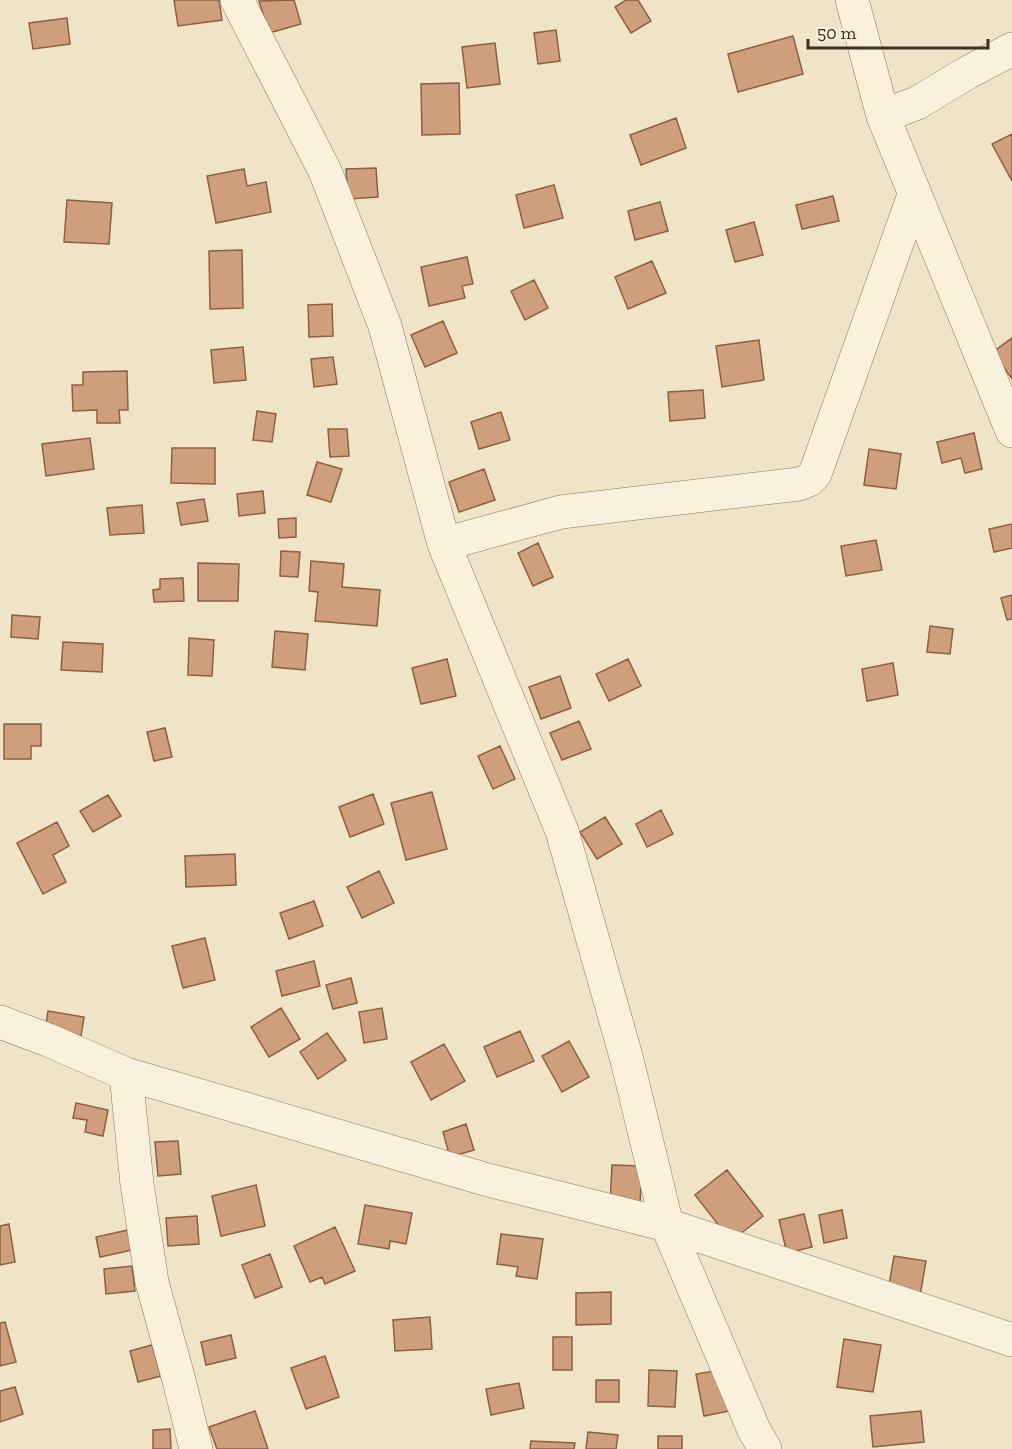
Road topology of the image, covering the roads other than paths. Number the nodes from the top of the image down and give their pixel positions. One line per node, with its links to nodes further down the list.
1 (237, 0): 7 (street)
2 (852, 0): 4 (street)
3 (1012, 49): 4 (street)
4 (883, 116): 5 (street)
5 (914, 195): 6 (street); 7 (street)
6 (1012, 431)
7 (444, 544): 10 (street)
8 (0, 1022): 9 (street)
9 (126, 1074): 10 (street); 12 (street)
10 (667, 1225): 11 (street); 13 (street)
11 (1012, 1340)
12 (196, 1449)
13 (765, 1449)

